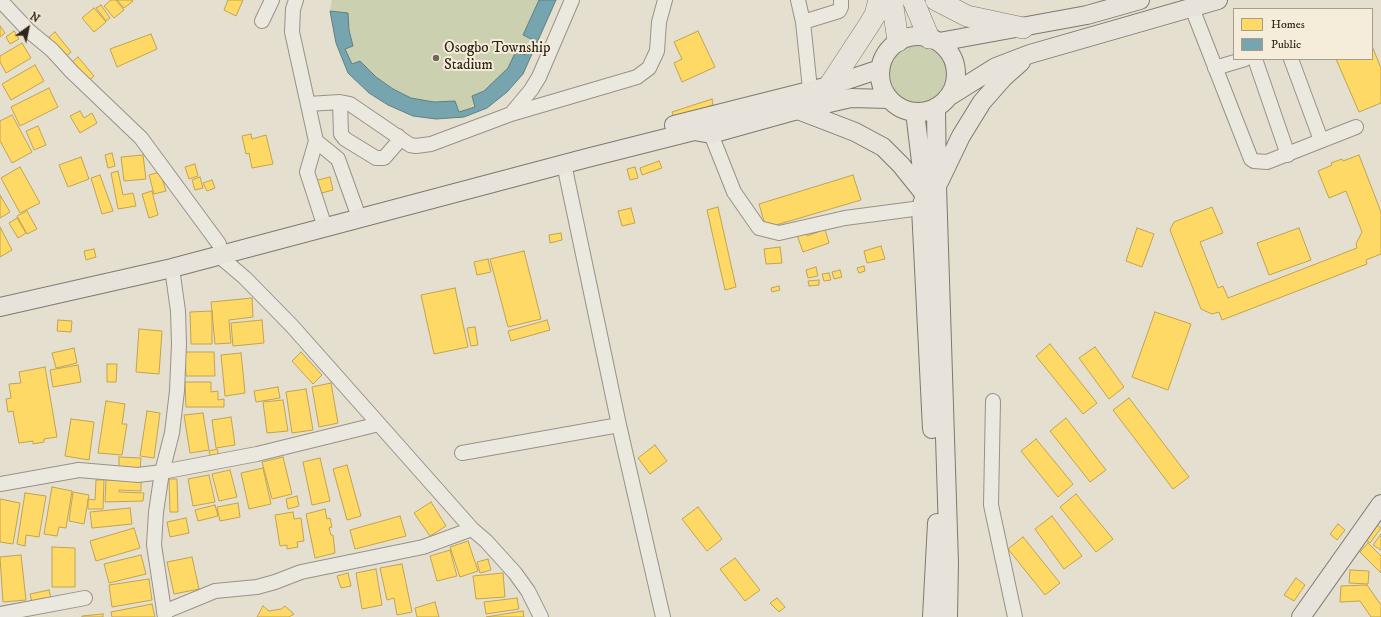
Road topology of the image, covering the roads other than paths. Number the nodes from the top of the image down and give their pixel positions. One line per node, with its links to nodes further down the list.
1 (0, 0): 44 (street)
2 (272, 0): 15 (street)
3 (296, 0): 30 (street)
4 (572, 0): 33 (street)
5 (665, 0): 33 (street)
6 (798, 0): 16 (street)
7 (841, 0): 16 (street)
8 (879, 0): 26 (highway)
9 (892, 0): 19 (highway)
10 (913, 0): 18 (highway)
11 (936, 0): 17 (highway)
12 (1140, 0): 17 (main road)
13 (1218, 0): 14 (main road)
14 (1192, 8): 20 (main road); 24 (street)
15 (262, 21)
16 (803, 22): 26 (street)
17 (1023, 28): 18 (main road)
18 (934, 40): 19 (main road); 29 (main road)
19 (898, 41): 25 (main road)
20 (1030, 54): 29 (main road); 41 (main road)
21 (1242, 60): 24 (street)
22 (1255, 60): 39 (street)
23 (1291, 60): 37 (street)
24 (1214, 68): 39 (street)
25 (880, 69): 26 (main road); 27 (main road)
26 (819, 87): 42 (main road)
27 (889, 99): 31 (main road); 32 (main road)
28 (340, 102): 30 (street); 36 (street); 36 (street)
29 (942, 102): 32 (main road); 41 (main road)
30 (308, 104): 38 (street)
31 (798, 110): 35 (main road); 41 (main road)
32 (915, 112): 41 (main road)
33 (511, 114): 36 (street)
34 (1356, 127): 37 (street)
35 (711, 134): 40 (main road); 41 (street)
36 (398, 136)
37 (1321, 140): 39 (street)
38 (316, 141): 42 (street); 43 (street)
39 (1288, 154)
40 (564, 164): 44 (main road); 50 (street)
41 (928, 197): 61 (main road); 62 (main road)
42 (356, 209): 43 (main road)
43 (322, 218): 44 (main road)
44 (219, 250): 45 (main road); 46 (main road); 49 (street)
45 (172, 268): 47 (main road); 52 (street)
46 (0, 295)
47 (0, 307)
48 (993, 401): 63 (street)
49 (380, 424): 52 (street); 55 (street)
50 (619, 425): 51 (street); 60 (street)
51 (462, 453)
52 (162, 472): 53 (street); 58 (street)
53 (0, 484)
54 (1381, 504): 64 (main road)
55 (472, 529): 58 (street); 59 (street)
56 (85, 598): 57 (street)
57 (0, 614)
58 (164, 614)
59 (541, 617)
60 (663, 617)
61 (932, 617)
62 (948, 617)
63 (1015, 617)
64 (1301, 617)

